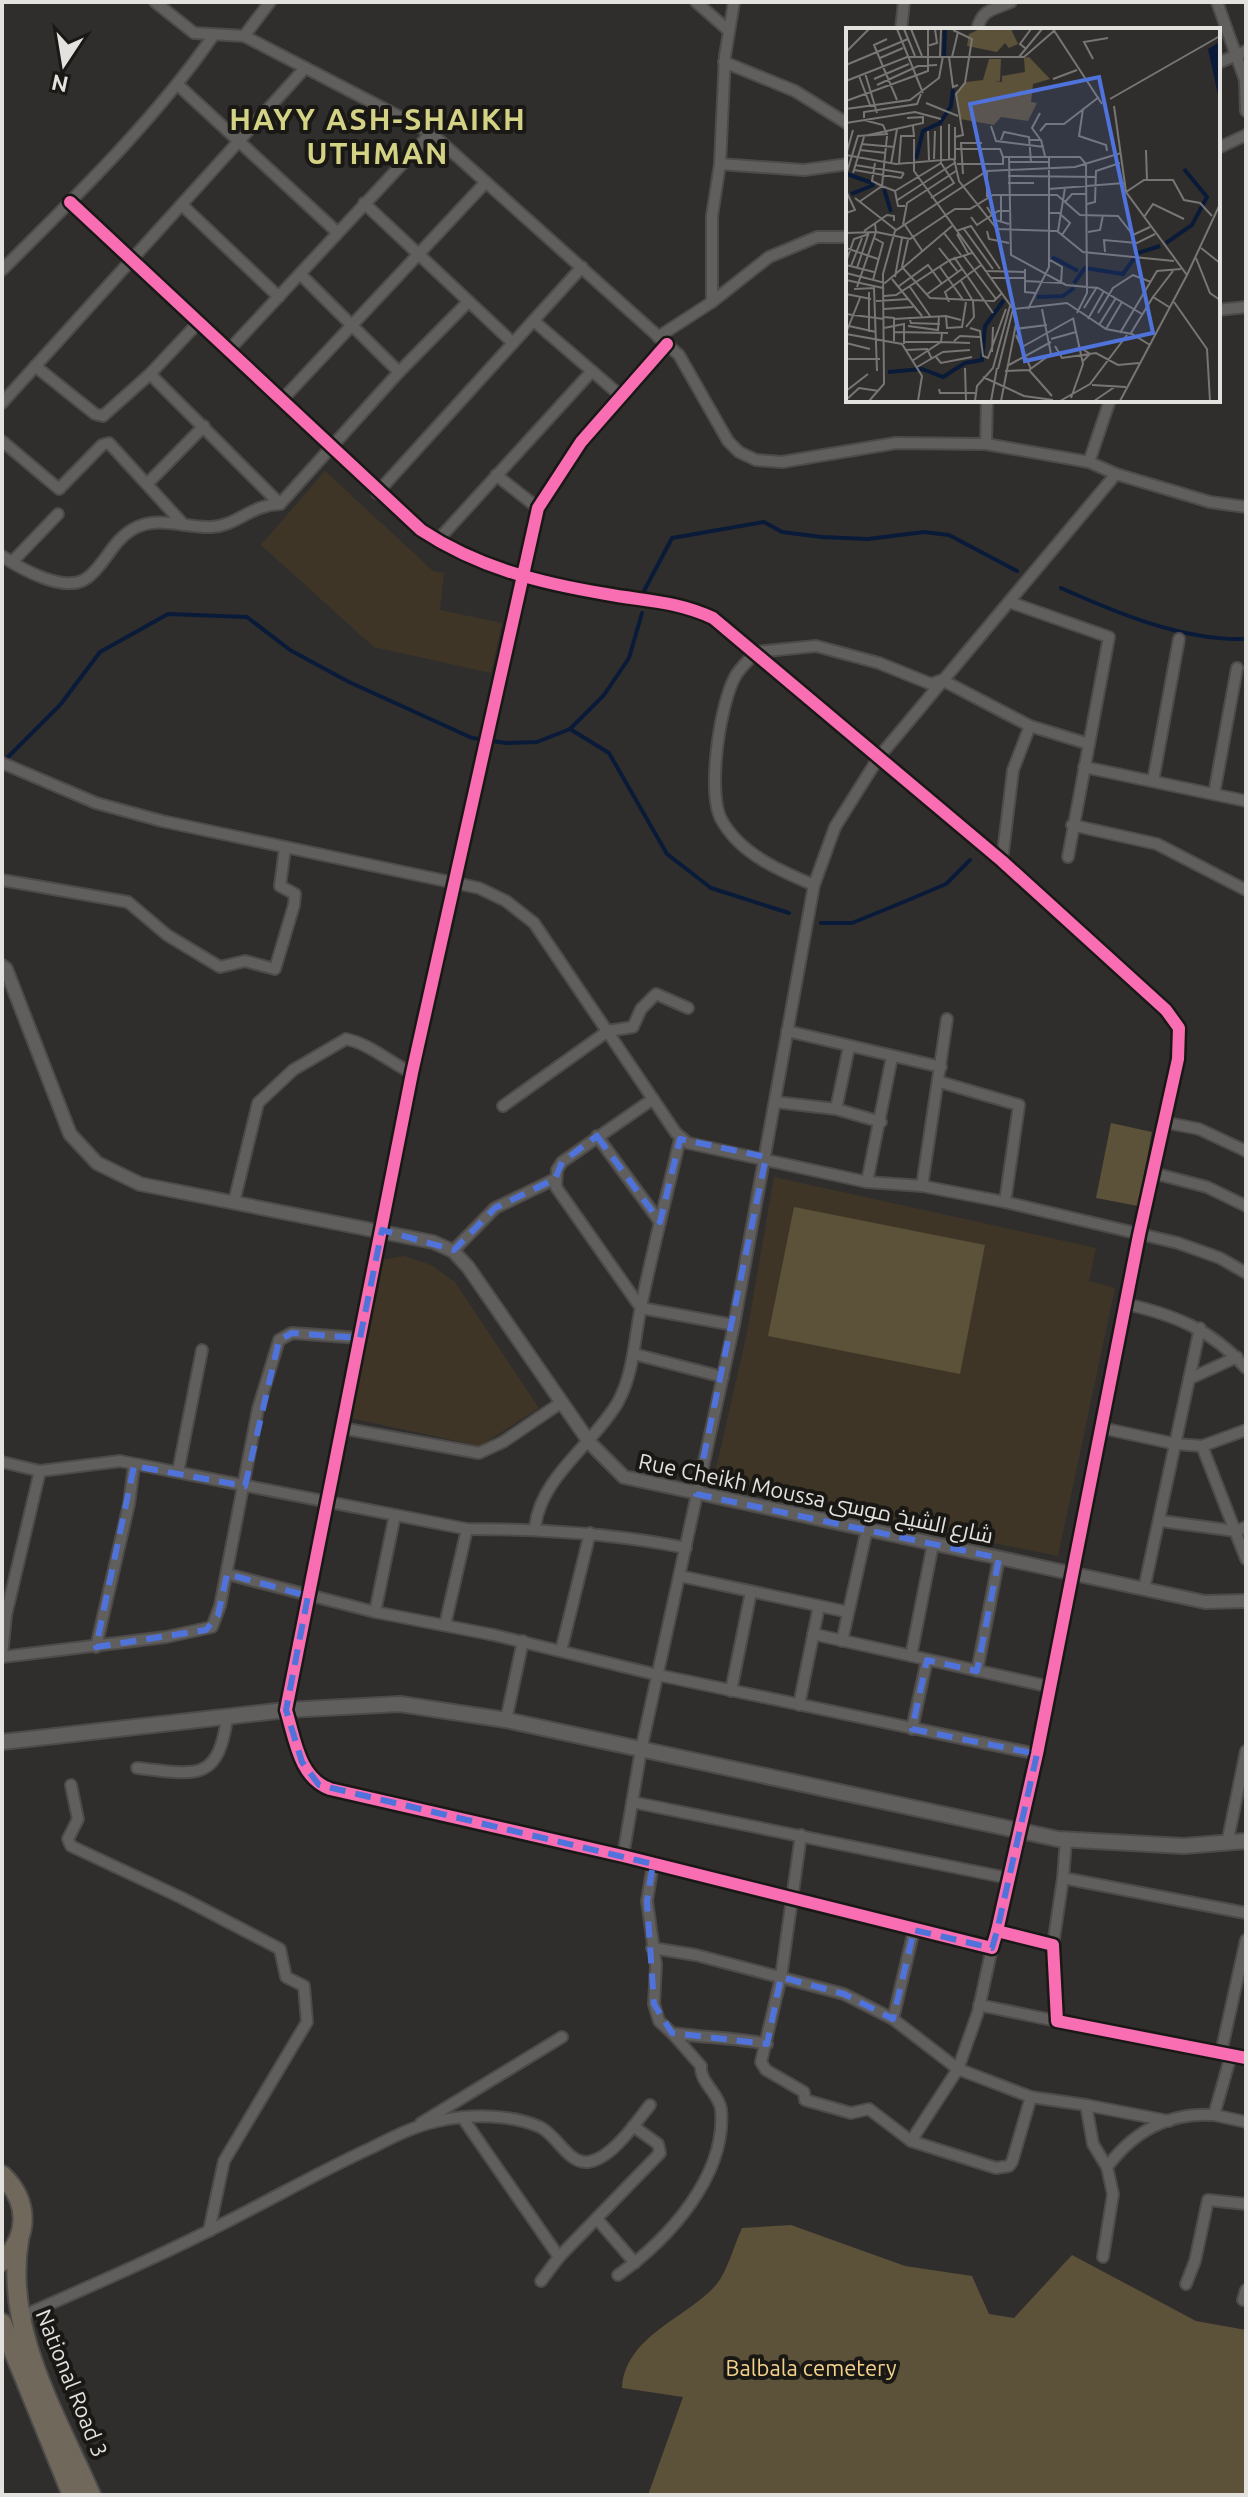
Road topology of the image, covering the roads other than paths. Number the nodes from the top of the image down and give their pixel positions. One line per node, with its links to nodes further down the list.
1 (155, 2): 11 (street)
2 (270, 2): 12 (street)
3 (696, 2): 10 (street)
4 (734, 2): 10 (street)
5 (904, 2): 8 (street)
6 (1011, 2): 9 (street)
7 (1217, 2): 14 (street)
8 (901, 28)
9 (978, 28)
10 (728, 30): 15 (street)
11 (213, 36): 12 (street); 18 (street)
12 (244, 36): 17 (street)
13 (1246, 51): 14 (street)
14 (1235, 57): 16 (street); 19 (street)
15 (724, 62): 20 (street); 25 (street)
16 (1220, 62)
17 (305, 68): 21 (street); 23 (street)
18 (178, 85): 23 (street); 28 (street)
19 (1246, 111)
20 (846, 123)
21 (431, 133): 27 (street); 29 (street)
22 (1246, 135): 24 (street)
23 (239, 142): 30 (street); 31 (street)
24 (1220, 147)
25 (720, 164): 26 (street); 40 (street)
26 (846, 164)
27 (486, 182): 33 (street); 35 (street)
28 (70, 202): 34 (street); 36 (street)
29 (364, 203): 31 (street); 33 (street)
30 (182, 205): 34 (street); 38 (street)
31 (337, 232): 37 (street)
32 (846, 237): 40 (street)
33 (421, 254): 39 (street); 45 (street)
34 (131, 260): 44 (street); 49 (street)
35 (582, 267): 43 (street); 46 (street)
36 (2, 270)
37 (302, 276): 38 (street); 45 (street)
38 (279, 297): 48 (street)
39 (468, 302): 47 (street); 51 (street)
40 (712, 302): 46 (street)
41 (1246, 307): 42 (street)
42 (1220, 310)
43 (535, 322): 47 (street); 50 (street)
44 (197, 324): 48 (street); 52 (street)
45 (351, 326): 51 (street); 54 (street)
46 (663, 340): 53 (street); 60 (street)
47 (513, 343): 66 (street)
48 (228, 351): 54 (street)
49 (35, 366): 52 (street); 57 (street)
50 (592, 371): 53 (street); 64 (street)
51 (399, 372): 61 (street)
52 (150, 374): 58 (street)
53 (621, 396): 69 (street)
54 (281, 401): 61 (street)
55 (987, 402): 60 (street)
56 (1109, 402): 62 (street)
57 (2, 403)
58 (204, 426): 65 (street); 67 (street)
59 (2, 441): 65 (street)
60 (986, 444): 62 (street)
61 (331, 448): 66 (street); 67 (street)
62 (1089, 462): 63 (street)
63 (1116, 474): 68 (street); 75 (street)
64 (496, 475): 69 (street); 72 (street)
65 (148, 483): 71 (street)
66 (377, 493): 72 (street)
67 (280, 504): 71 (street)
68 (1246, 507)
69 (538, 508): 74 (street)
70 (58, 514): 73 (street)
71 (184, 525): 73 (street)
72 (437, 541): 74 (street)
73 (7, 559)
74 (524, 577): 77 (street); 93 (street)
75 (1012, 603): 79 (street); 81 (street)
76 (1179, 639): 85 (street)
77 (756, 652): 79 (street); 82 (street); 94 (street)
78 (1237, 668): 86 (street)
79 (942, 680): 80 (street); 82 (street)
80 (1030, 726): 81 (street); 91 (street)
81 (1089, 744): 84 (street)
82 (879, 757): 91 (street); 94 (street)
83 (2, 763): 89 (street)
84 (1084, 767): 85 (street); 88 (street)
85 (1153, 781): 86 (street)
86 (1214, 794): 87 (street)
87 (1246, 801)
88 (1072, 825): 90 (street); 95 (street)
89 (285, 848): 92 (street); 93 (street)
90 (1068, 857)
91 (1002, 861): 111 (street)
92 (2, 880)
93 (454, 882): 99 (street); 104 (street)
94 (814, 885): 100 (street)
95 (1246, 890)
96 (2, 966): 120 (street)
97 (688, 1008): 99 (street)
98 (947, 1019): 103 (street)
99 (608, 1031): 106 (street); 108 (street)
100 (787, 1031): 101 (street); 107 (street)
101 (849, 1047): 102 (street); 109 (street)
102 (892, 1057): 103 (street); 110 (street)
103 (941, 1067): 105 (street)
104 (412, 1073): 120 (street); 124 (street)
105 (940, 1082): 119 (street); 121 (street)
106 (653, 1099): 112 (street); 113 (street)
107 (775, 1102): 109 (street); 115 (street)
108 (503, 1106)
109 (836, 1109): 110 (street)
110 (881, 1122): 118 (street)
111 (1163, 1122): 114 (street); 116 (street)
112 (597, 1136): 117 (street); 123 (street)
113 (680, 1139): 115 (street); 123 (street)
114 (1246, 1151)
115 (766, 1157): 118 (street); 130 (street)
116 (1153, 1173): 122 (street); 125 (street)
117 (555, 1179): 126 (street); 129 (street)
118 (867, 1182): 119 (street)
119 (922, 1186): 121 (street)
120 (234, 1202): 124 (street)
121 (1005, 1202): 125 (street)
122 (1246, 1206)
123 (660, 1222): 129 (street)
124 (382, 1230): 126 (street); 132 (street)
125 (1139, 1235): 127 (street); 128 (street)
126 (453, 1251): 139 (street, Rue Cheikh Moussa شارع الشيخ موسى)
127 (1246, 1273)
128 (1126, 1304): 131 (street); 141 (street)
129 (641, 1308): 130 (street); 134 (street)
130 (734, 1325): 137 (street)
131 (1200, 1328): 135 (street); 138 (street)
132 (360, 1338): 140 (street); 150 (street)
133 (202, 1350): 149 (street)
134 (634, 1354): 137 (street); 143 (street)
135 (1237, 1357): 136 (street); 138 (street)
136 (1246, 1368)
137 (723, 1377): 151 (street)
138 (1189, 1379): 144 (street)
139 (562, 1402): 140 (street); 143 (street, Rue Cheikh Moussa شارع الشيخ موسى)
140 (341, 1428): 152 (street)
141 (1102, 1428): 144 (street); 166 (street)
142 (1246, 1430): 145 (street)
143 (590, 1443): 151 (street, Rue Cheikh Moussa شارع الشيخ موسى); 155 (street)
144 (1176, 1444): 145 (street); 154 (street)
145 (1202, 1446): 158 (street)
146 (2, 1462): 148 (street)
147 (134, 1466): 148 (street); 149 (street); 180 (street)
148 (40, 1471): 168 (street)
149 (178, 1472): 150 (street)
150 (245, 1486): 152 (street); 165 (street)
151 (696, 1494): 157 (street, Rue Cheikh Moussa شارع الشيخ موسى); 161 (street)
152 (327, 1501): 153 (street); 171 (street)
153 (395, 1515): 156 (street); 174 (street)
154 (1161, 1521): 158 (street); 169 (street)
155 (535, 1528): 156 (street); 159 (street)
156 (467, 1529): 176 (street)
157 (867, 1529): 160 (street, Rue Cheikh Moussa شارع الشيخ موسى); 175 (street)
158 (1241, 1529): 163 (street)
159 (590, 1533): 161 (street); 181 (street)
160 (933, 1544): 162 (street, Rue Cheikh Moussa شارع الشيخ موسى); 183 (street)
161 (686, 1548): 167 (street)
162 (999, 1558): 166 (street, Rue Cheikh Moussa شارع الشيخ موسى); 185 (street)
163 (1246, 1559)
164 (2, 1574): 168 (street)
165 (227, 1574): 171 (street); 180 (street)
166 (1073, 1574): 169 (street, Rue Cheikh Moussa شارع الشيخ موسى); 187 (street)
167 (680, 1576): 170 (street); 186 (street)
168 (15, 1577): 182 (street)
169 (1144, 1589): 172 (street, Rue Cheikh Moussa شارع الشيخ موسى)
170 (751, 1592): 173 (street); 188 (street)
171 (308, 1596): 174 (street); 190 (street)
172 (1246, 1601)
173 (819, 1606): 175 (street); 177 (street)
174 (375, 1612): 176 (street)
175 (848, 1612): 179 (street)
176 (445, 1625): 178 (street)
177 (813, 1634): 179 (street); 189 (street)
178 (523, 1641): 181 (street); 192 (street)
179 (842, 1641): 183 (street)
180 (96, 1647): 182 (street)
181 (561, 1651): 186 (street)
182 (2, 1656)
183 (911, 1656): 184 (street)
184 (927, 1660): 185 (street); 193 (street)
185 (977, 1671): 187 (street)
186 (658, 1675): 188 (street); 195 (street)
187 (1051, 1687): 197 (street)
188 (731, 1691): 189 (street)
189 (799, 1705): 193 (street)
190 (286, 1710): 191 (main road); 192 (main road); 206 (street)
191 (227, 1718): 194 (main road); 198 (street)
192 (506, 1720): 195 (main road)
193 (912, 1729): 197 (street)
194 (2, 1742)
195 (641, 1750): 200 (street); 201 (main road)
196 (1246, 1751): 205 (street)
197 (1037, 1754): 201 (street)
198 (137, 1768)
199 (71, 1785): 243 (street)
200 (632, 1802): 202 (street); 206 (street)
201 (1018, 1832): 203 (main road); 208 (street)
202 (801, 1835): 208 (street); 210 (street)
203 (1066, 1840): 205 (main road); 209 (street)
204 (1246, 1841): 205 (main road)
205 (1227, 1844)
206 (623, 1856): 207 (street)
207 (653, 1864): 210 (street); 216 (street)
208 (1008, 1878): 213 (street)
209 (1063, 1878): 211 (street); 215 (street)
210 (793, 1899): 212 (street); 219 (street)
211 (1246, 1912)
212 (914, 1930): 217 (street); 221 (street)
213 (997, 1931): 215 (street); 217 (street)
214 (1246, 1940): 218 (street)
215 (1053, 1945): 222 (street)
216 (652, 1948): 219 (street); 223 (street)
217 (992, 1948): 220 (street)
218 (1243, 1972): 226 (street)
219 (781, 1977): 221 (street); 225 (street)
220 (979, 2005): 222 (street); 228 (street)
221 (893, 2019): 228 (street)
222 (1057, 2021): 226 (street)
223 (672, 2033): 225 (street); 248 (street)
224 (562, 2037): 236 (street)
225 (767, 2044): 238 (street)
226 (1226, 2054): 227 (street); 232 (street)
227 (1246, 2058)
228 (958, 2069): 229 (street); 238 (street)
229 (1031, 2097): 231 (street); 238 (street)
230 (650, 2105): 237 (street)
231 (1086, 2105): 234 (street); 239 (street)
232 (1214, 2115): 234 (street); 235 (street)
233 (462, 2117): 236 (street); 237 (street); 245 (street)
234 (1169, 2121): 239 (street)
235 (1246, 2122)
236 (416, 2126): 243 (street)
237 (633, 2126): 242 (street)
238 (911, 2141)
239 (1107, 2167): 246 (street)
240 (2, 2175): 244 (highway, National Road 3)
241 (1246, 2204): 251 (street)
242 (597, 2219): 245 (street); 248 (street)
243 (209, 2231): 252 (street)
244 (19, 2240): 247 (highway); 252 (highway, National Road 3)
245 (559, 2257): 250 (street)
246 (1103, 2257)
247 (2, 2262)
248 (635, 2263): 249 (street)
249 (618, 2275)
250 (541, 2281)
251 (1186, 2284)
252 (10, 2320): 253 (highway); 254 (highway, National Road 3)
253 (72, 2495)
254 (91, 2495)

